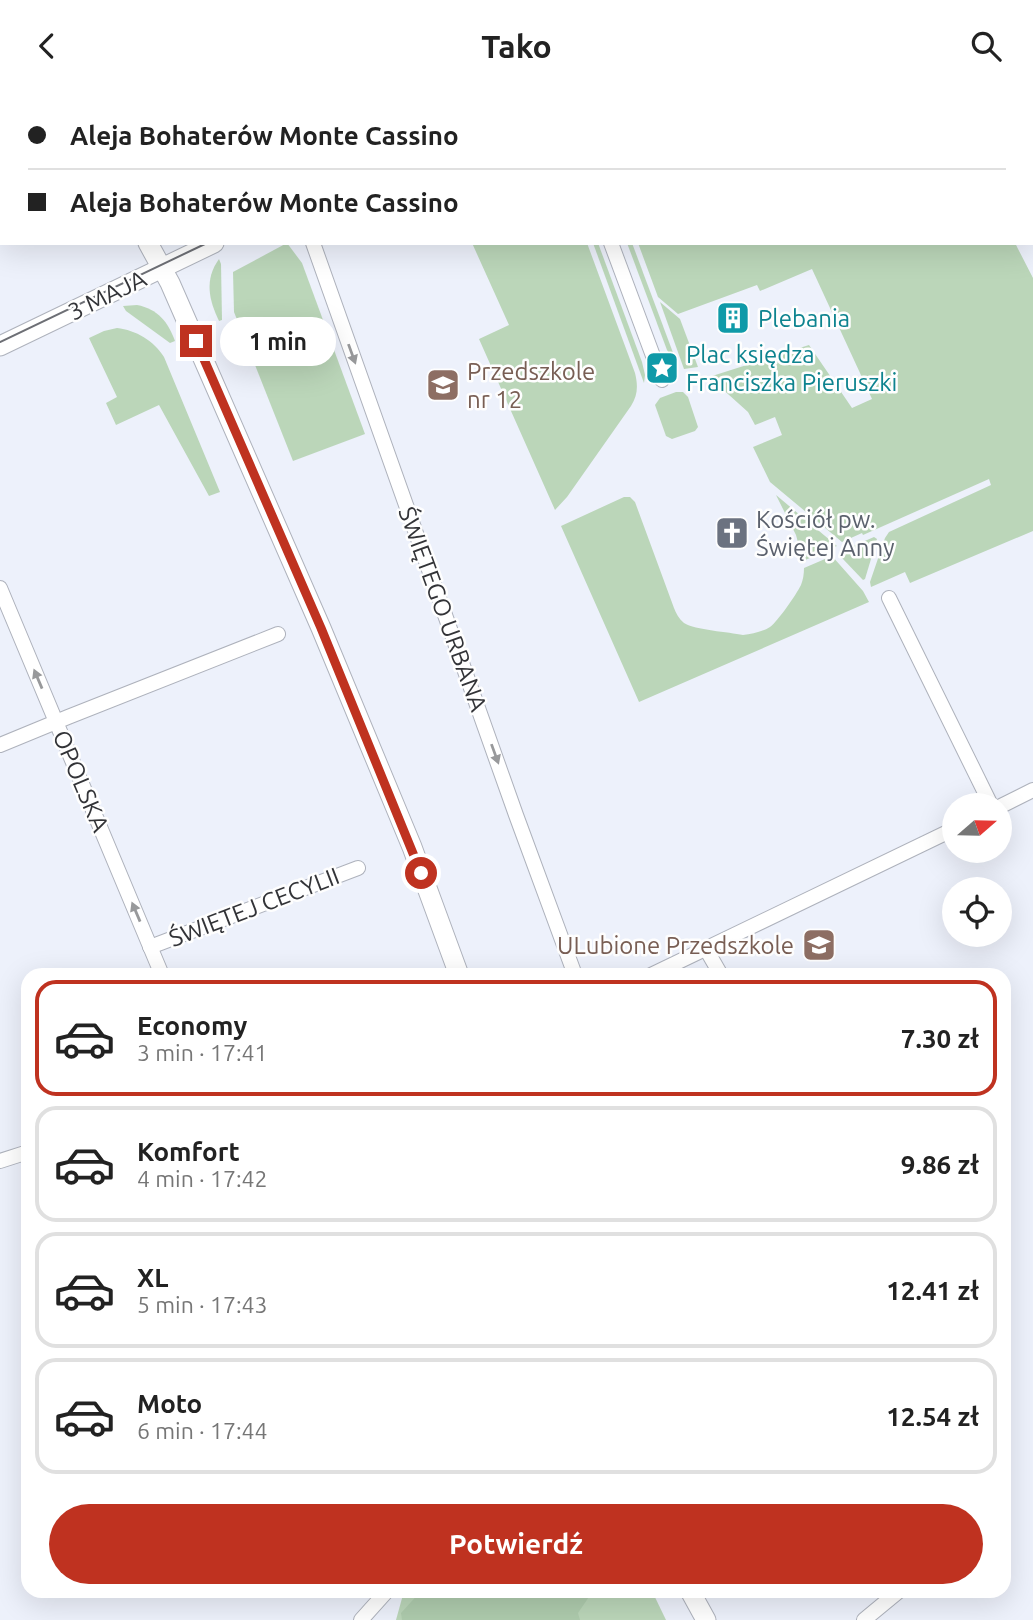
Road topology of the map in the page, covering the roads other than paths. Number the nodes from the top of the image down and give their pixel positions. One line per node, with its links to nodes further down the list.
1 (149, 245): 5 (street)
2 (210, 245): 5 (street, 3 MAJA)
3 (314, 245): 22 (street, ŚWIĘTEGO URBANA, one-way to 22)
4 (612, 245): 7 (street)
5 (163, 268): 6 (street, 3 MAJA); 21 (street)
6 (0, 346)
7 (662, 380)
8 (0, 588): 11 (street, OPOLSKA, one-way to 8)
9 (889, 598): 14 (street)
10 (278, 635): 11 (street)
11 (56, 722): 12 (street); 18 (street, OPOLSKA, one-way to 11)
12 (0, 745)
13 (1033, 790): 15 (street)
14 (985, 793)
15 (1012, 800)
16 (942, 835): 19 (street)
17 (358, 868): 18 (street, ŚWIĘTEJ CECYLII)
18 (150, 947): 20 (street, OPOLSKA)
19 (706, 949): 23 (street); 24 (street)
20 (159, 968)
21 (456, 968)
22 (572, 968)
23 (666, 968)
24 (717, 968)
25 (21, 1154): 26 (street)
26 (0, 1161)
27 (381, 1598): 30 (street)
28 (694, 1598): 31 (street)
29 (891, 1598): 32 (street)
30 (361, 1620)
31 (706, 1620)
32 (864, 1620)

